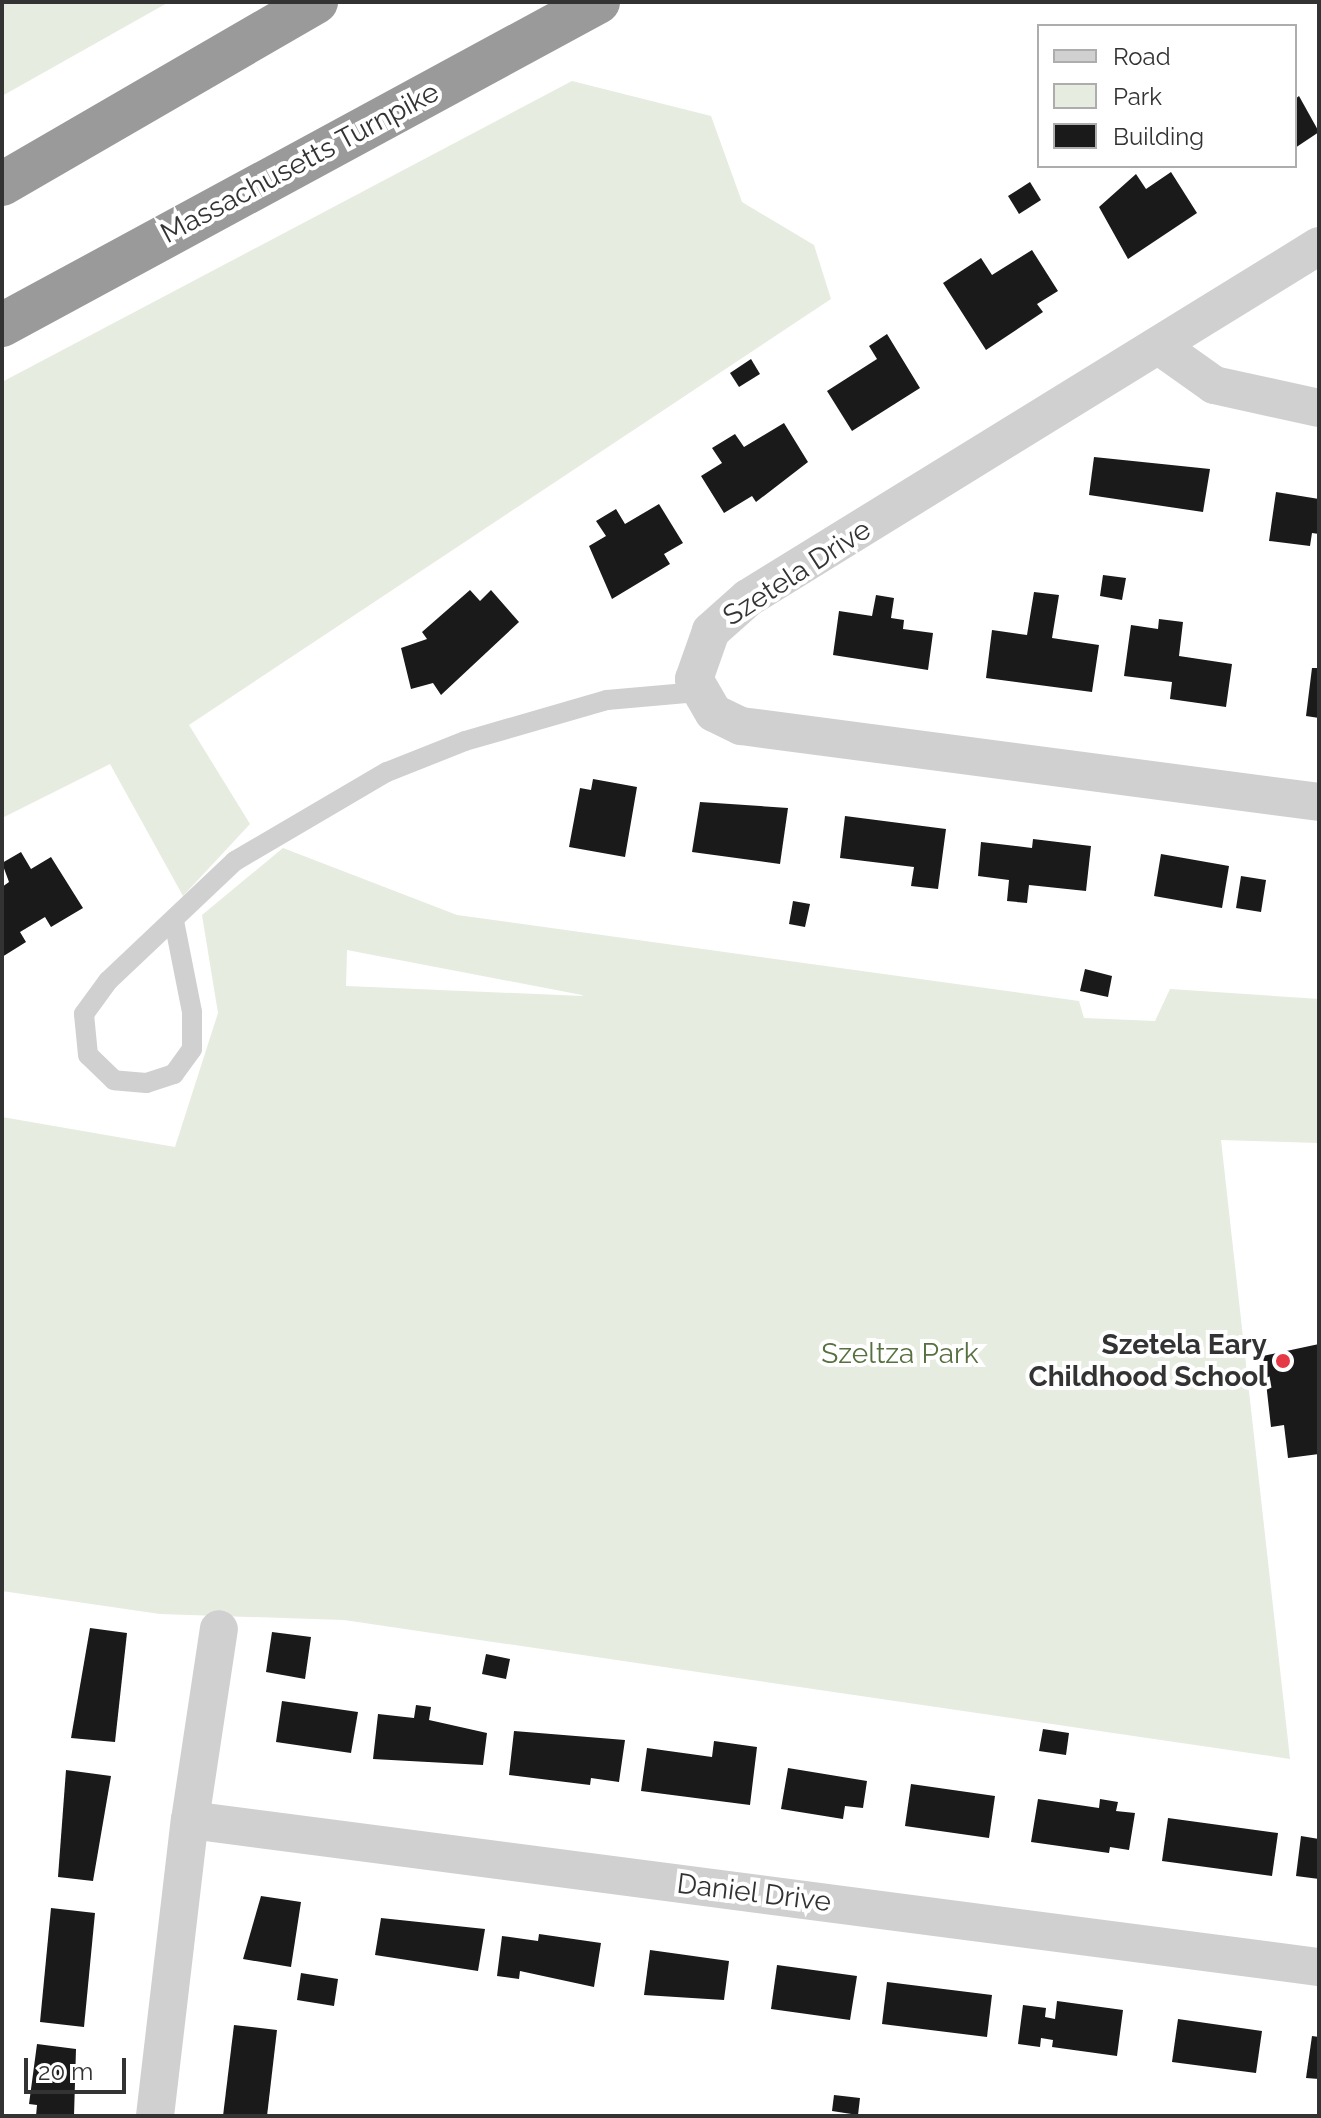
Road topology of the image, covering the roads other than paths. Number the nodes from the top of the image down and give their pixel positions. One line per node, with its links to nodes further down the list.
1 (316, 2): 3 (highway)
2 (598, 2): 5 (highway, Massachusetts Turnpike)
3 (2, 184)
4 (1319, 246): 6 (street, Szetela Drive)
5 (2, 325)
6 (1162, 348): 7 (street); 8 (street, Szetela Drive)
7 (1319, 408)
8 (698, 692): 9 (street); 10 (lane)
9 (1319, 802)
10 (174, 921): 10 (lane)
11 (219, 1629): 12 (street)
12 (190, 1820): 13 (street, Daniel Drive); 14 (street)
13 (1319, 1967)
14 (155, 2116)

